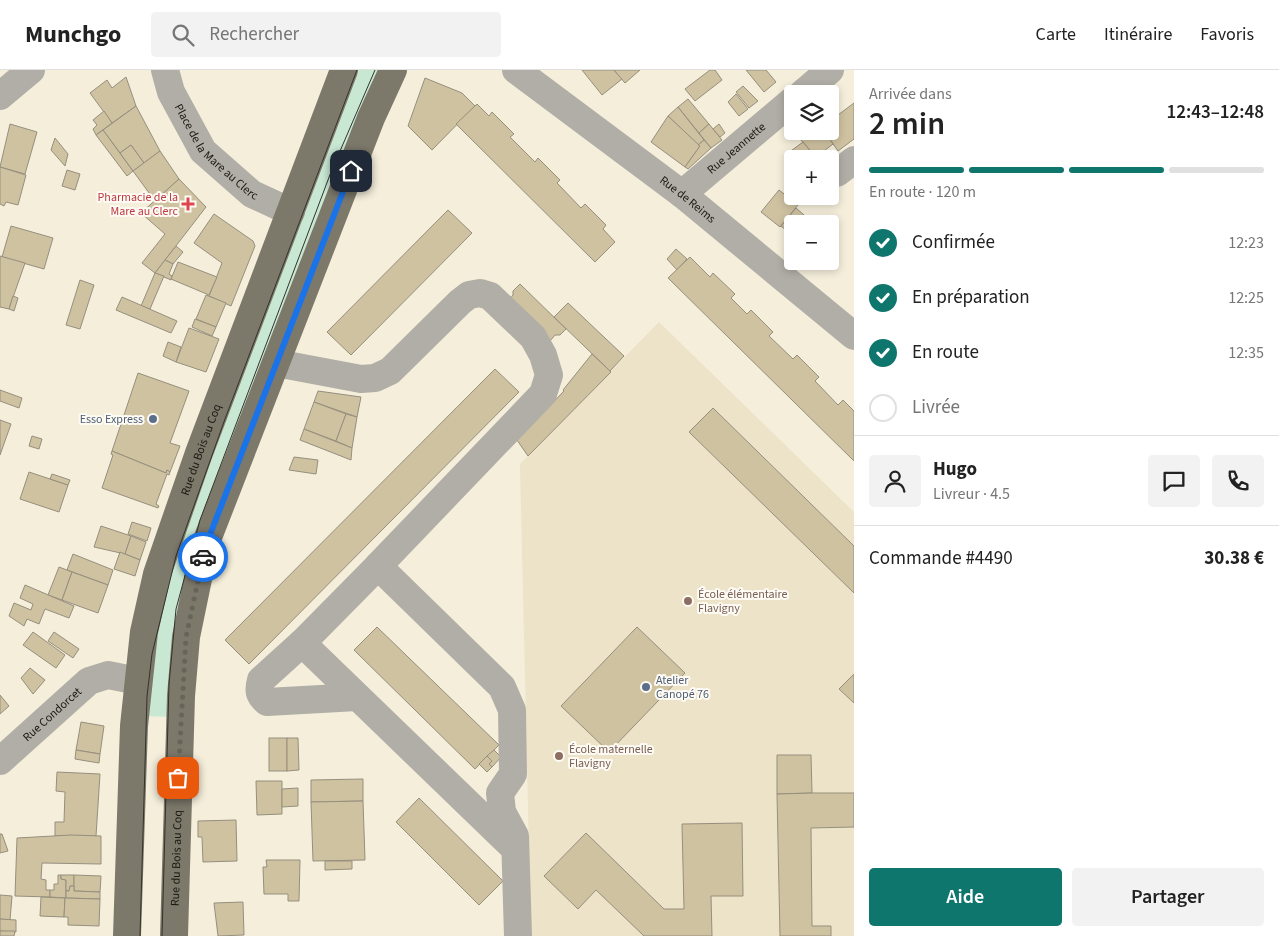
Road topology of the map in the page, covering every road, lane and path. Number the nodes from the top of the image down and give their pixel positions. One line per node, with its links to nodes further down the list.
1 (31, 70): 8 (street)
2 (165, 70): 11 (street, Place de la Mare au Clerc)
3 (344, 70): 11 (main road, Rue du Bois au Coq)
4 (393, 70): 13 (main road, Rue du Bois au Coq)
5 (516, 70): 10 (street, Rue de Reims)
6 (830, 70): 7 (street)
7 (812, 85)
8 (0, 96)
9 (784, 109): 10 (street, Rue Jeannette)
10 (682, 194): 12 (street, Rue de Reims)
11 (291, 212): 16 (main road, Rue du Bois au Coq)
12 (854, 336)
13 (276, 363): 14 (street); 21 (main road, Rue du Bois au Coq)
14 (378, 566): 15 (street); 19 (street)
15 (302, 643): 17 (street); 17 (street)
16 (138, 681): 18 (street, Rue Condorcet); 20 (main road, Rue du Bois au Coq)
17 (357, 697): 19 (street)
18 (0, 761)
19 (515, 850): 22 (street)
20 (127, 936)
21 (174, 936)
22 (518, 936)

